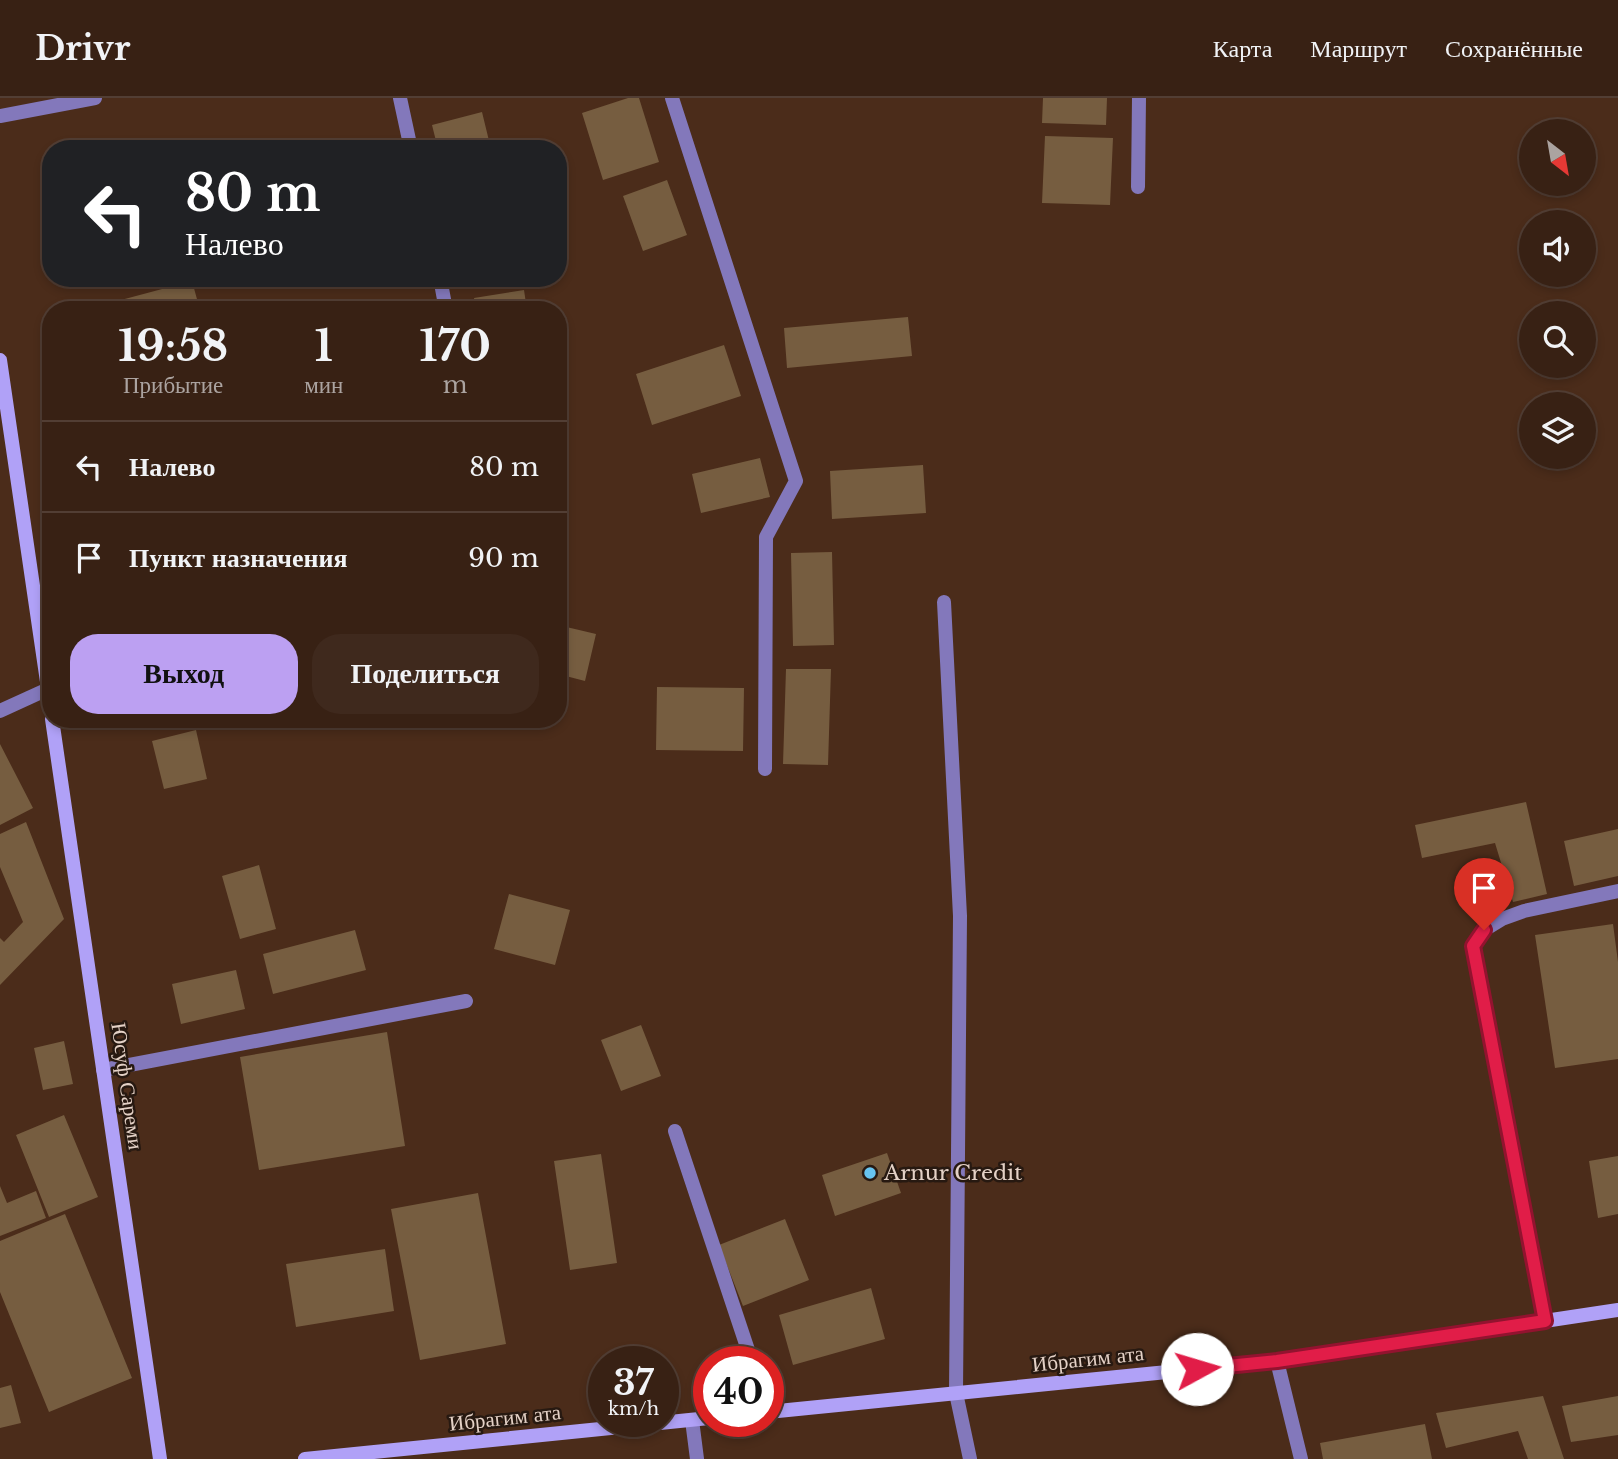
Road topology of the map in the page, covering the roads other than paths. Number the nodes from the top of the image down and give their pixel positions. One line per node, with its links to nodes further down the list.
1 (95, 98): 5 (street)
2 (400, 98): 6 (street)
3 (671, 98): 14 (street)
4 (1139, 98): 7 (street)
5 (0, 116)
6 (409, 140)
7 (1138, 187)
8 (0, 360): 10 (street)
9 (944, 603): 23 (street)
10 (42, 648)
11 (42, 692): 12 (street)
12 (0, 710)
13 (53, 728): 17 (street, Юсуф Сареми)
14 (765, 769)
15 (1618, 891): 20 (street)
16 (466, 1001): 17 (street)
17 (103, 1070): 26 (street, Юсуф Сареми)
18 (675, 1131): 21 (street)
19 (1618, 1310): 20 (street, Ибрагим ата)
20 (1545, 1321): 22 (street, Ибрагим ата)
21 (747, 1346)
22 (1277, 1361): 23 (street, Ибрагим ата); 30 (street)
23 (956, 1393): 24 (street, Ибрагим ата); 29 (street)
24 (784, 1410)
25 (692, 1420): 27 (street, Ибрагим ата); 28 (street)
26 (160, 1459)
27 (305, 1459)
28 (697, 1459)
29 (970, 1459)
30 (1301, 1459)

